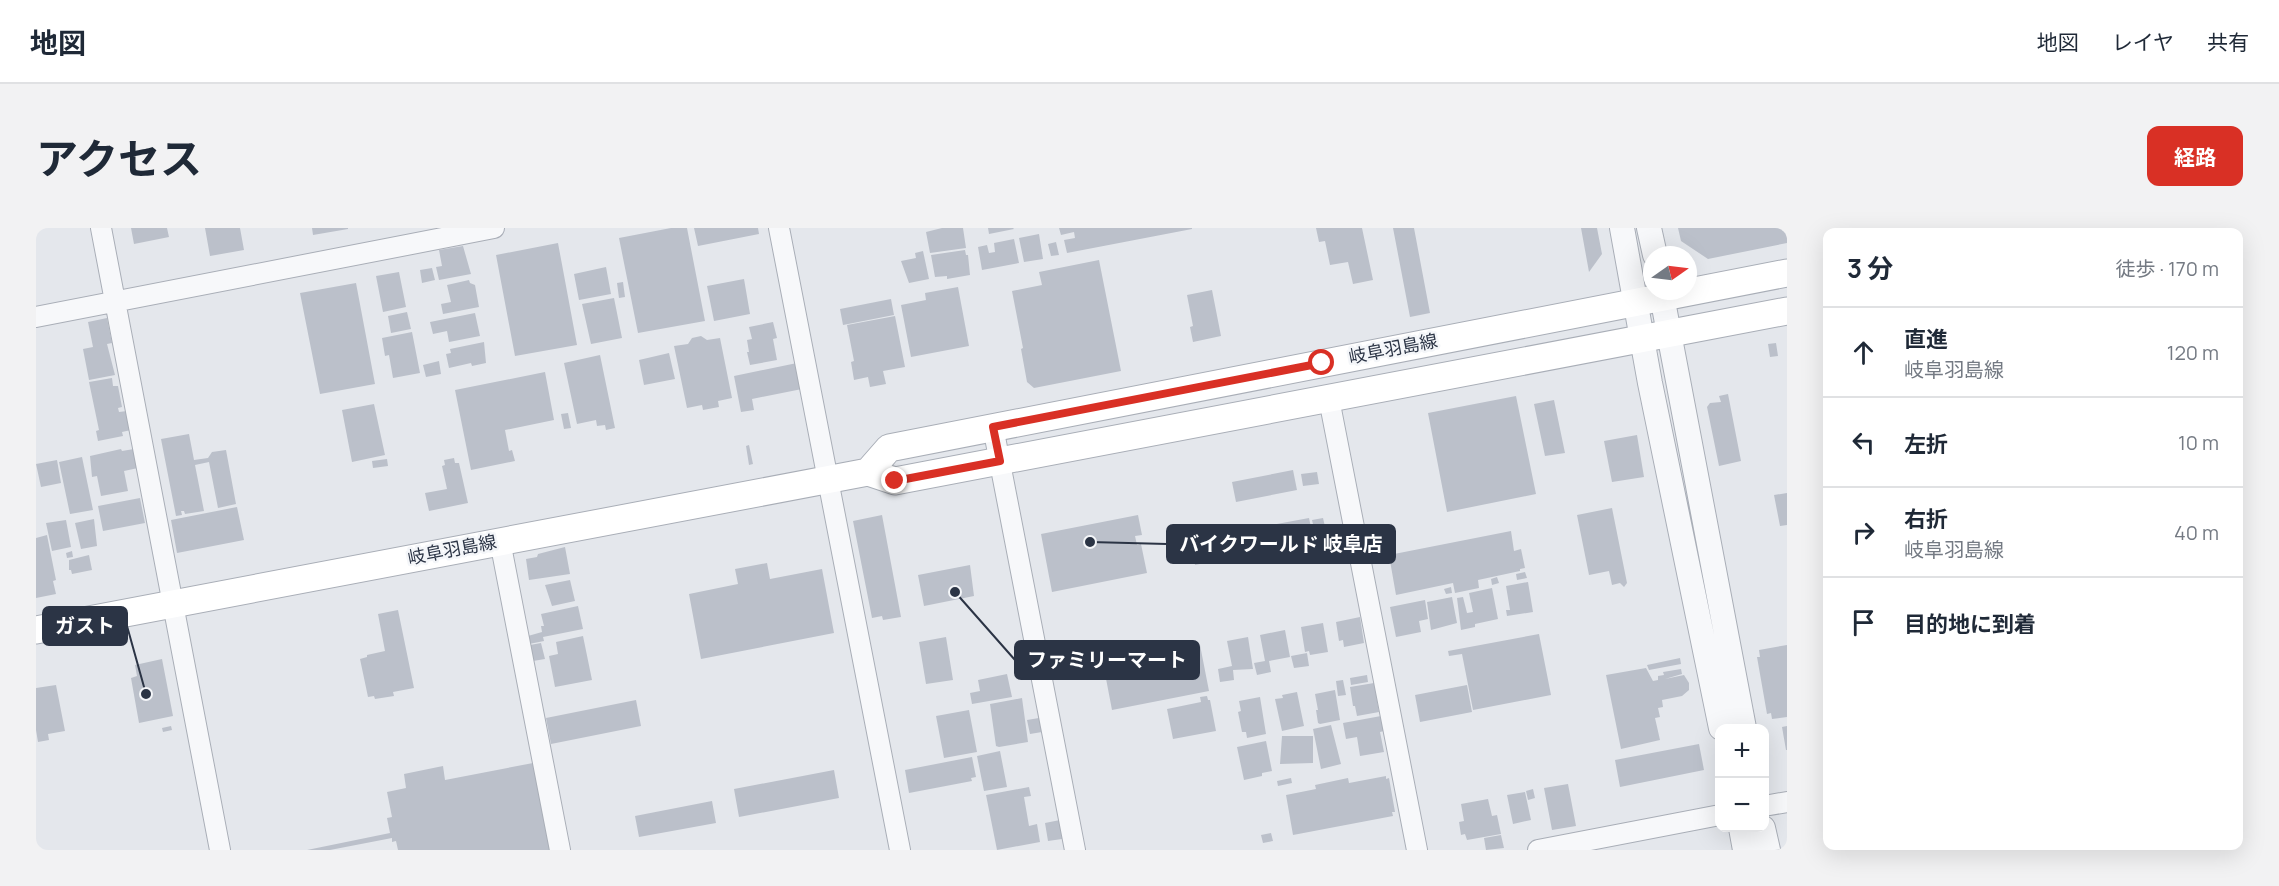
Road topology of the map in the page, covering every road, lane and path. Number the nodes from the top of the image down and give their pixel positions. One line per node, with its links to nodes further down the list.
1 (101, 228): 11 (street)
2 (494, 228): 11 (street)
3 (779, 228): 21 (street)
4 (1622, 228): 12 (street)
5 (1649, 228): 6 (street)
6 (1653, 246)
7 (1787, 273): 8 (main road, 岐阜羽島線)
8 (1697, 289)
9 (1646, 300): 12 (main road, 岐阜羽島線)
10 (1663, 300): 15 (street)
11 (115, 302): 14 (street); 23 (street)
12 (1636, 303): 16 (street); 18 (main road, 岐阜羽島線)
13 (1787, 311): 15 (main road, 岐阜羽島線)
14 (36, 317)
15 (1670, 334): 16 (main road, 岐阜羽島線); 26 (street)
16 (1642, 340): 17 (main road, 岐阜羽島線); 25 (street)
17 (1329, 399): 19 (main road, 岐阜羽島線); 36 (street)
18 (993, 427): 19 (street); 20 (main road, 岐阜羽島線)
19 (1000, 461): 20 (main road, 岐阜羽島線); 35 (street)
20 (868, 472): 21 (main road, 岐阜羽島線)
21 (826, 480): 22 (main road, 岐阜羽島線); 34 (street)
22 (500, 541): 23 (main road, 岐阜羽島線); 33 (street)
23 (173, 603): 24 (main road, 岐阜羽島線); 32 (street)
24 (36, 630)
25 (1720, 724)
26 (1743, 724)
27 (1787, 802): 28 (street)
28 (1769, 805)
29 (1715, 815): 37 (street)
30 (1742, 832): 38 (street)
31 (1764, 832): 39 (street)
32 (220, 850)
33 (560, 850)
34 (900, 850)
35 (1075, 850)
36 (1417, 850)
37 (1538, 850)
38 (1745, 850)
39 (1768, 850)

